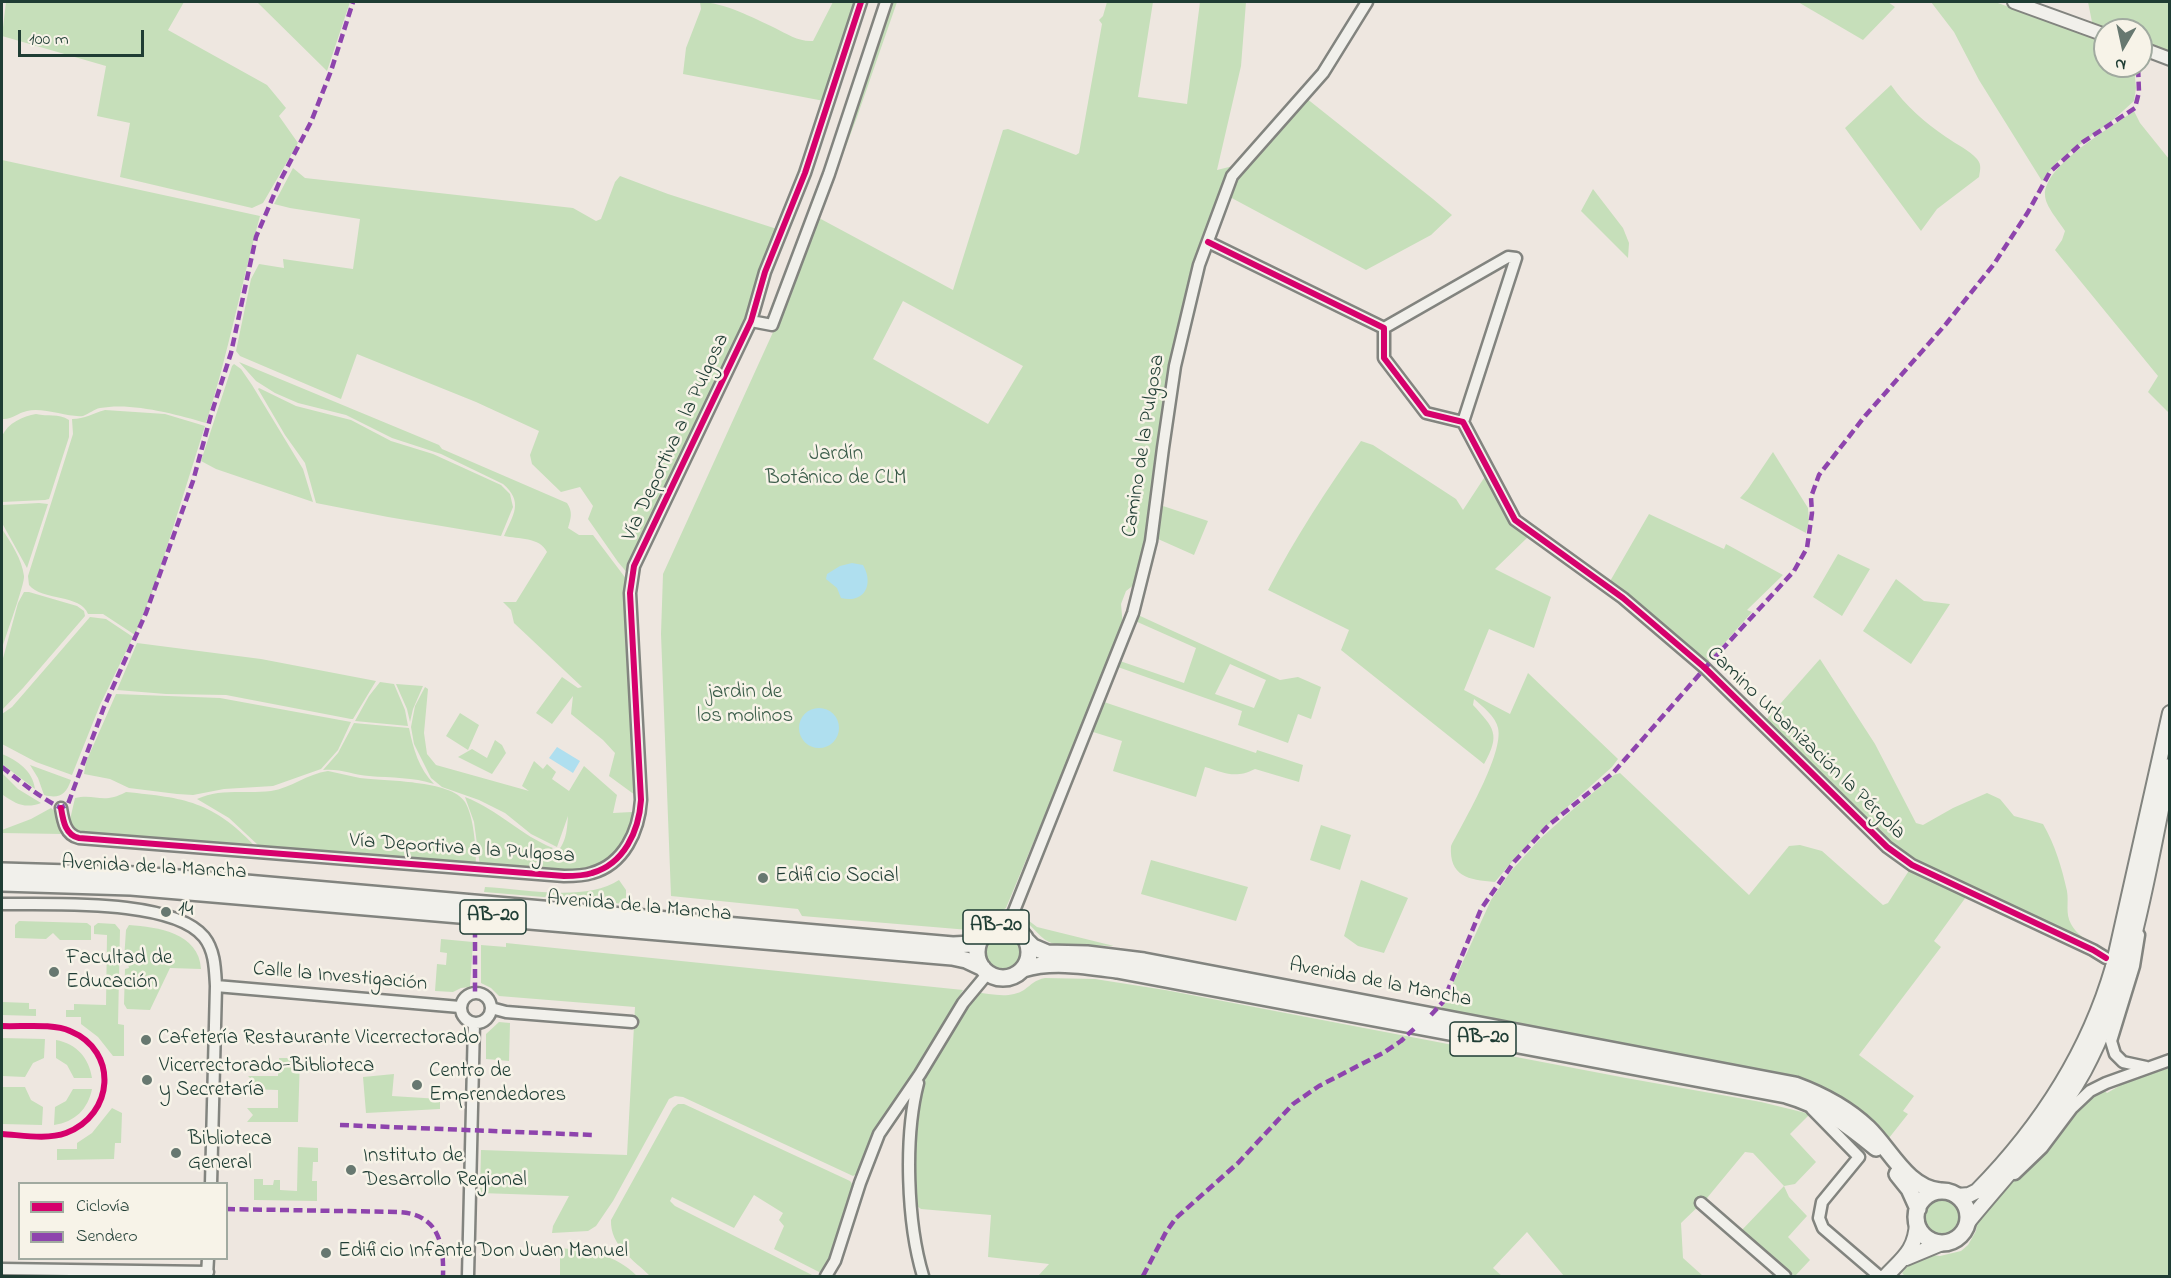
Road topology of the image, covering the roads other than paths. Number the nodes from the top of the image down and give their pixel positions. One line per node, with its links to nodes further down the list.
1 (861, 2): 9 (street, Vía Deportiva a la Pulgosa)
2 (886, 2): 9 (street, Vía Deportiva a la Pulgosa)
3 (1367, 2): 8 (street, Camino de la Pulgosa)
4 (2014, 2): 5 (street)
5 (2093, 31)
6 (2153, 52): 7 (street)
7 (2169, 58)
8 (1208, 242): 10 (street); 19 (street, Camino de la Pulgosa)
9 (751, 321): 14 (street, Vía Deportiva a la Pulgosa)
10 (1384, 328): 11 (street); 11 (street)
11 (1463, 422): 22 (street, Camino Urbanización la Pérgola)
12 (2169, 713): 36 (main road)
13 (2169, 766): 17 (main road)
14 (61, 808)
15 (2, 871): 20 (main road, Avenida de la Mancha / AB-20)
16 (2, 883): 24 (main road, Avenida de la Mancha / AB-20)
17 (2141, 900): 30 (street); 34 (main road)
18 (2, 904): 25 (street)
19 (1008, 926): 20 (main road, AB-20); 21 (main road, AB-20)
20 (980, 939): 24 (main road, AB-20)
21 (1026, 940): 23 (main road, AB-20); 37 (main road, Avenida de la Mancha / AB-20)
22 (2106, 958)
23 (1023, 969): 24 (main road, AB-20); 37 (main road, Avenida de la Mancha / AB-20)
24 (985, 970): 31 (street)
25 (216, 986): 26 (street, Calle la Investigación); 33 (street)
26 (460, 1007): 27 (street); 29 (street)
27 (491, 1008): 28 (street); 29 (street)
28 (632, 1022)
29 (474, 1023): 45 (street)
30 (2167, 1061): 34 (street)
31 (920, 1074): 46 (street); 47 (street)
32 (1812, 1109): 49 (street)
33 (211, 1182)
34 (1996, 1189): 39 (main road)
35 (1940, 1191): 36 (main road); 37 (main road); 37 (main road, Avenida de la Mancha)
36 (1957, 1196): 39 (main road)
37 (1913, 1199): 40 (main road); 41 (main road)
38 (1701, 1203): 48 (street)
39 (1968, 1222): 40 (main road)
40 (1942, 1243): 41 (main road)
41 (1904, 1259): 50 (main road)
42 (2, 1269): 43 (street)
43 (97, 1273): 44 (street)
44 (207, 1274)
45 (468, 1276)
46 (826, 1276)
47 (923, 1276)
48 (1785, 1276)
49 (1879, 1276)
50 (1886, 1276)

